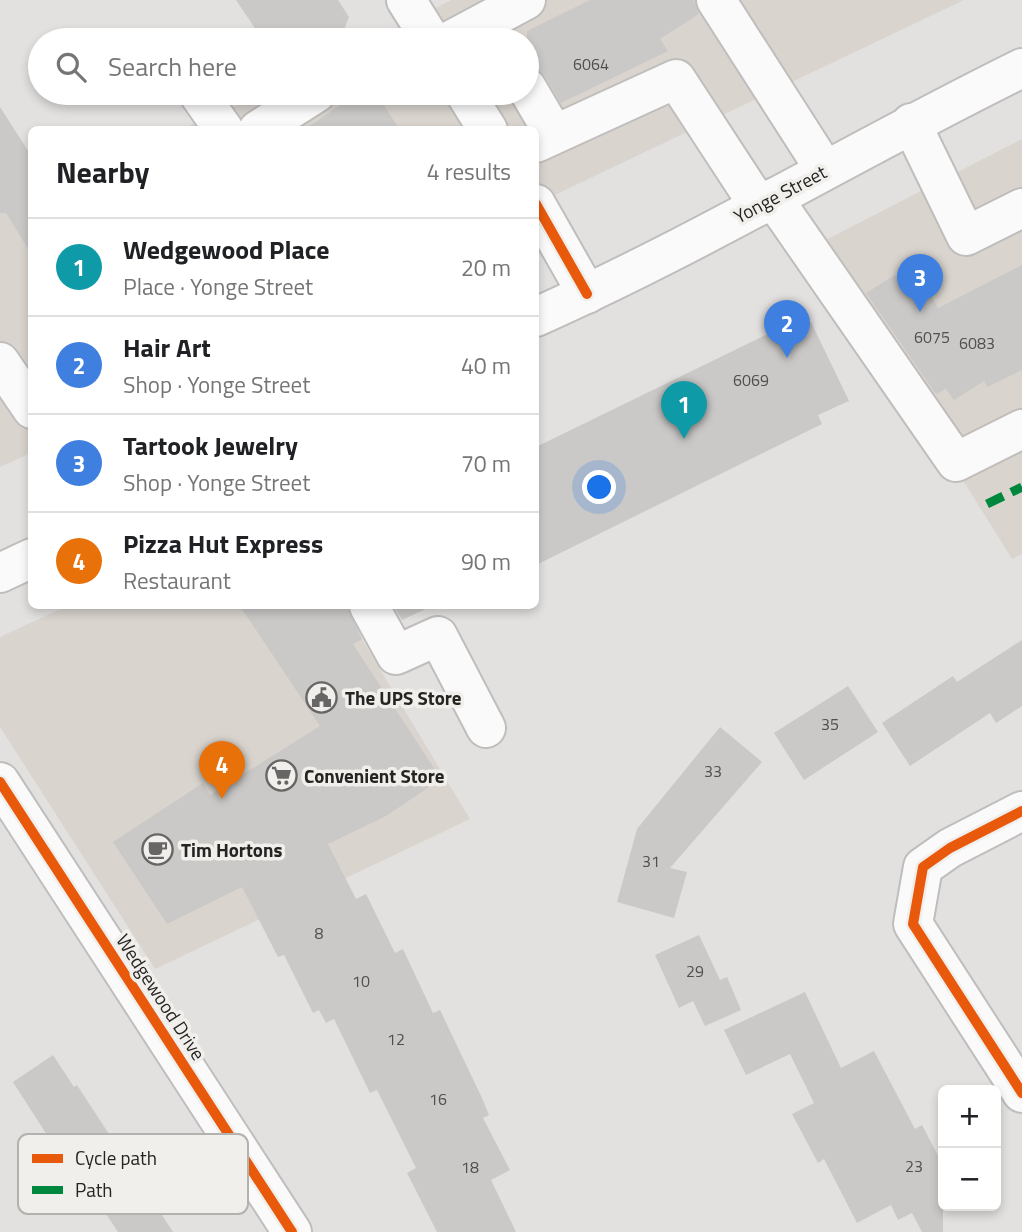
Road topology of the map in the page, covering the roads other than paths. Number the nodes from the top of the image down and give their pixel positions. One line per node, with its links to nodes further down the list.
1 (526, 0): 3 (street)
2 (716, 0): 14 (street)
3 (496, 28)
4 (1022, 68): 9 (street, Yonge Street)
5 (206, 105): 10 (street)
6 (297, 105): 11 (street)
7 (472, 105): 12 (street)
8 (533, 105): 13 (street)
9 (911, 122): 14 (street, Yonge Street); 16 (street)
10 (220, 126)
11 (264, 126)
12 (486, 126)
13 (545, 139): 15 (street)
14 (825, 170): 15 (street, Yonge Street)
15 (766, 202): 18 (street, Yonge Street); 22 (street)
16 (1022, 208)
17 (539, 209): 18 (street)
18 (587, 294): 19 (street, Yonge Street)
19 (539, 316)
20 (0, 362): 21 (street)
21 (28, 403)
22 (1022, 429)
23 (28, 560): 24 (street)
24 (0, 572)
25 (371, 609): 26 (street)
26 (486, 728)
27 (0, 782): 30 (street, Wedgewood Drive)
28 (1022, 811): 29 (street)
29 (1022, 1093)
30 (228, 1134)
31 (248, 1164): 32 (street, Wedgewood Drive)
32 (292, 1232)

